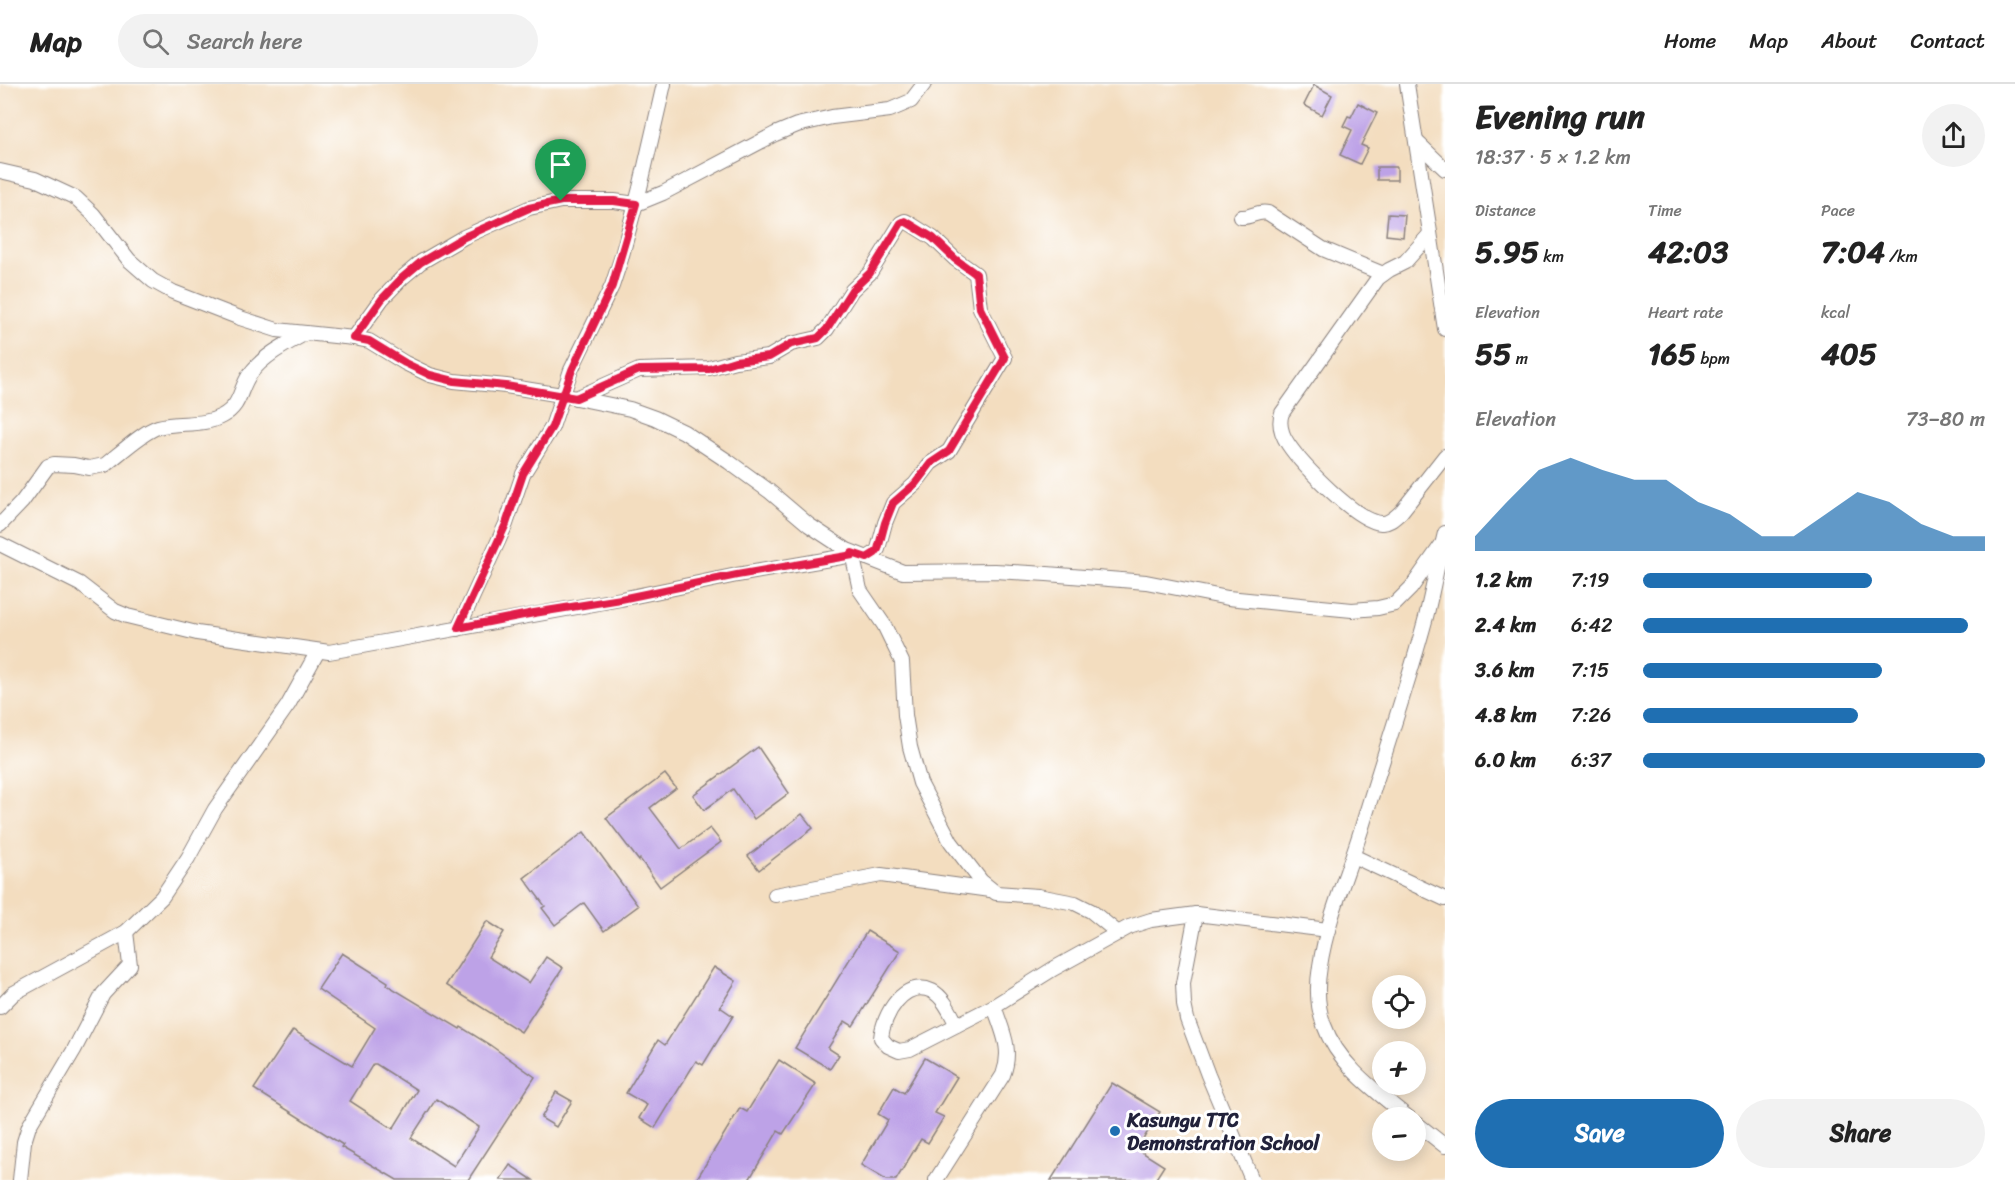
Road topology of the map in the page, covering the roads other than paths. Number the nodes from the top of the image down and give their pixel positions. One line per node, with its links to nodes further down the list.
1 (664, 84): 7 (street)
2 (924, 84): 7 (street)
3 (1407, 84): 4 (street)
4 (1416, 141): 5 (street); 9 (street)
5 (1445, 169)
6 (0, 171): 12 (street)
7 (636, 204): 13 (street); 14 (street)
8 (1241, 217): 10 (street)
9 (1430, 234): 10 (street); 11 (street)
10 (1383, 274): 15 (street)
11 (1445, 329)
12 (306, 333): 13 (street); 16 (street)
13 (354, 338): 14 (street)
14 (569, 396): 19 (street); 20 (street); 21 (street)
15 (1445, 456)
16 (0, 525)
17 (1444, 538): 20 (street); 23 (street)
18 (0, 544): 22 (street)
19 (852, 554): 20 (street); 21 (street); 24 (street)
20 (867, 558)
21 (458, 628): 22 (street)
22 (318, 651): 29 (street)
23 (1353, 856): 26 (street); 28 (street)
24 (990, 890): 25 (street); 30 (street)
25 (775, 895)
26 (1445, 899)
27 (1196, 914): 28 (street); 30 (street); 39 (street)
28 (1328, 930): 34 (street)
29 (126, 932): 31 (street); 37 (street)
30 (1118, 933): 32 (street)
31 (0, 1006)
32 (994, 1006): 33 (street); 38 (street)
33 (957, 1025): 33 (street)
34 (1395, 1107)
35 (1426, 1131): 36 (street)
36 (1445, 1146)
37 (20, 1180)
38 (936, 1180)
39 (1252, 1180)

